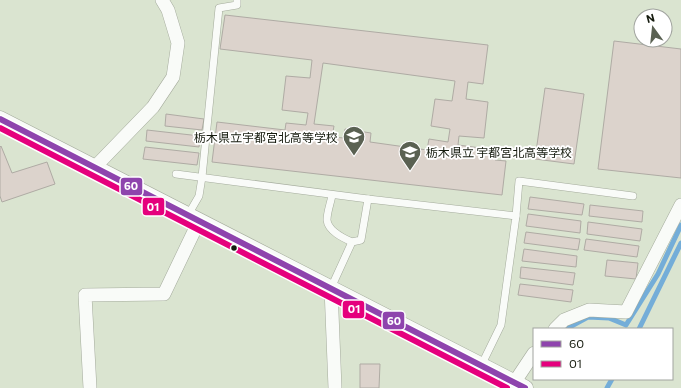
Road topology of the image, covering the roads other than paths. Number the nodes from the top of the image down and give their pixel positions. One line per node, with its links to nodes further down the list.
1 (162, 0): 4 (street)
2 (237, 0): 6 (lane)
3 (0, 119): 4 (street)
4 (95, 167): 12 (street)
5 (176, 174): 6 (lane)
6 (202, 177): 7 (lane); 12 (lane)
7 (332, 195): 9 (lane); 13 (lane)
8 (633, 196): 11 (lane)
9 (368, 199): 11 (lane); 13 (lane)
10 (681, 205): 15 (street)
11 (516, 216): 17 (lane)
12 (193, 218): 14 (street); 19 (street)
13 (352, 242): 14 (lane)
14 (331, 288): 17 (street); 20 (street)
15 (556, 328)
16 (533, 355): 18 (street)
17 (481, 366): 18 (street)
18 (519, 385)
19 (90, 388)
20 (334, 388)

